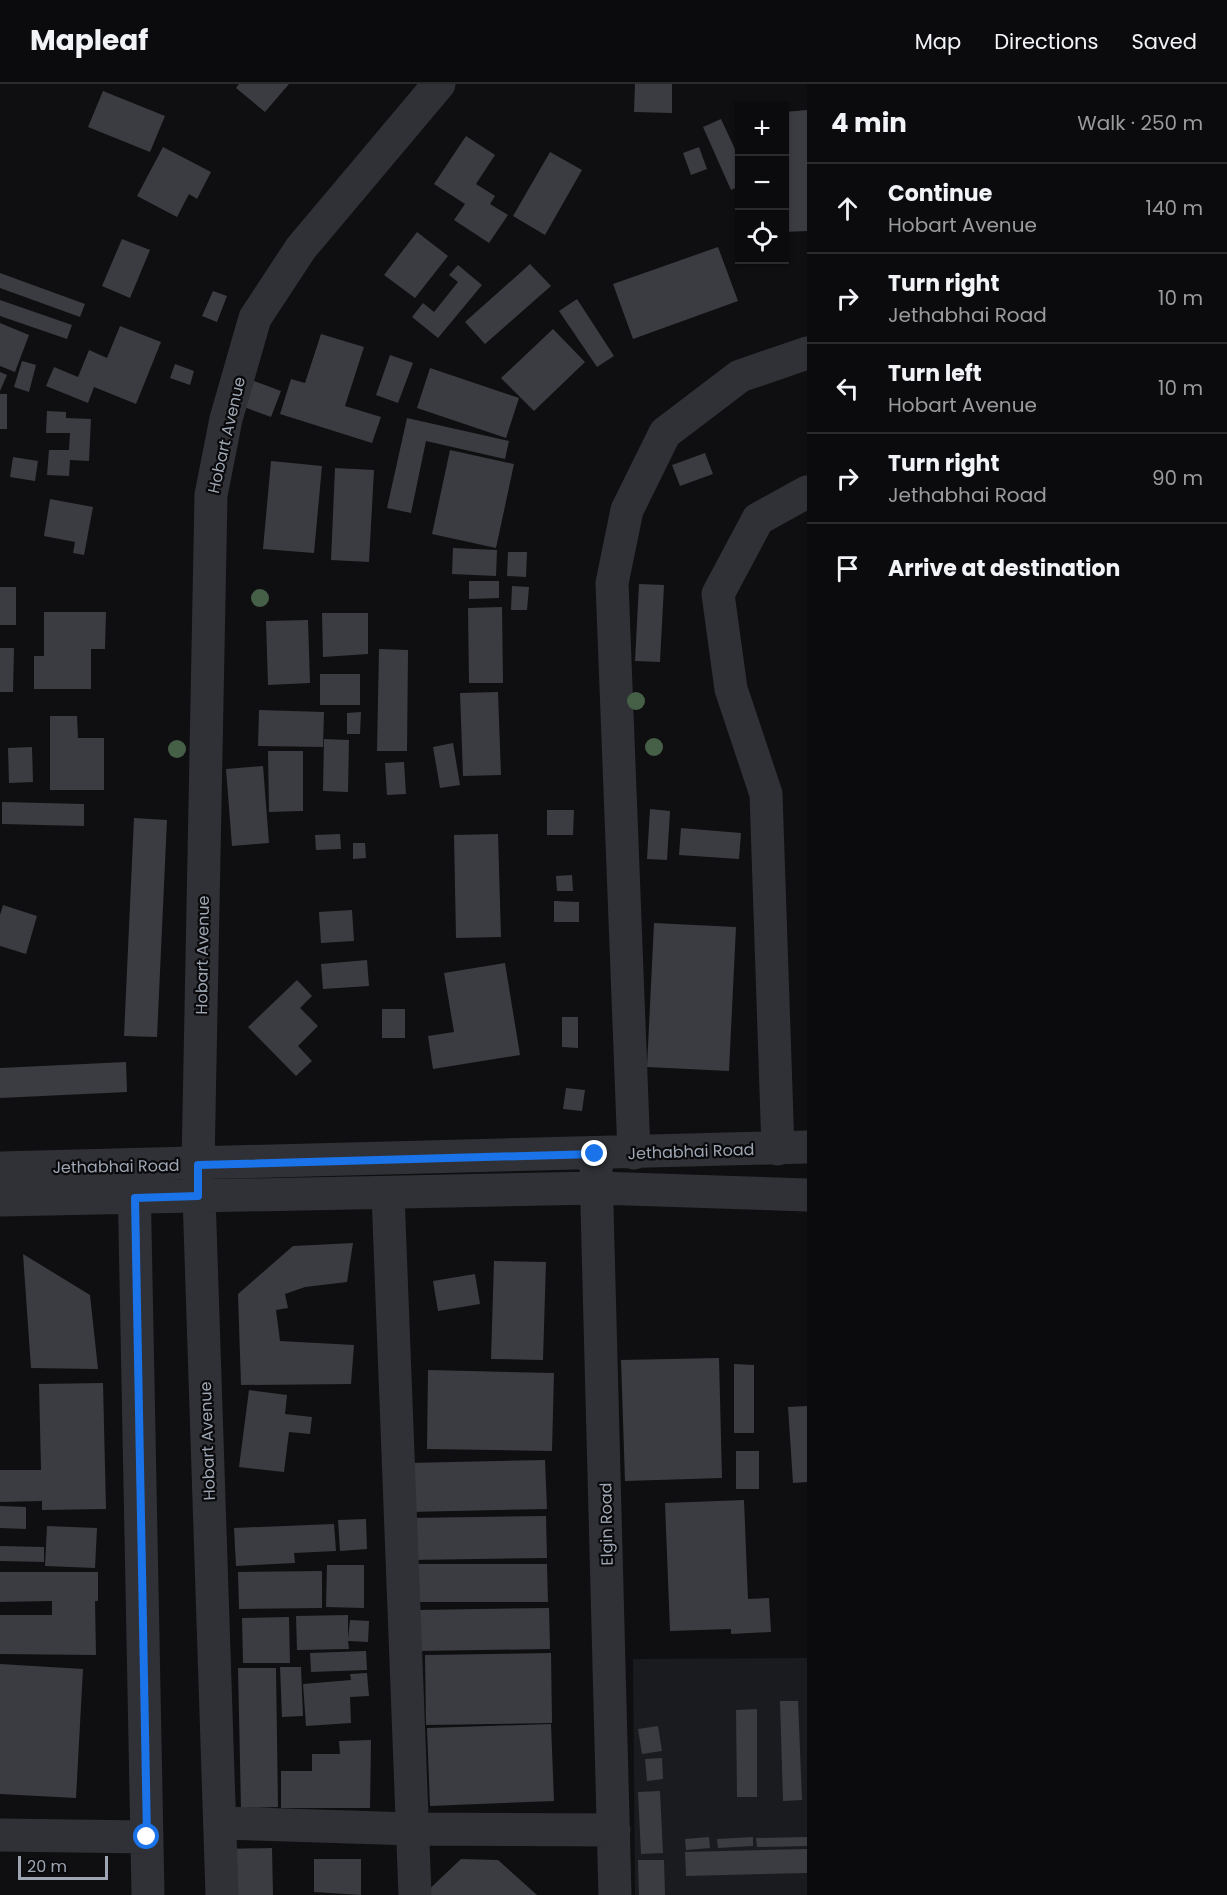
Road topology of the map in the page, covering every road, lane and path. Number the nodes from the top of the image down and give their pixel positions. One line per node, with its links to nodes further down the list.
1 (439, 84): 9 (street, Hobart Avenue)
2 (807, 353): 5 (street)
3 (807, 492): 4 (street)
4 (793, 1148): 5 (street, Jethabhai Road)
5 (634, 1153): 6 (street, Jethabhai Road)
6 (595, 1154): 9 (street, Jethabhai Road); 10 (street, Elgin Road)
7 (134, 1166): 8 (street, Jethabhai Road); 9 (street, Jethabhai Road); 13 (street)
8 (0, 1168)
9 (198, 1180): 11 (street, Jethabhai Road); 13 (street, Jethabhai Road); 15 (street, Hobart Avenue)
10 (598, 1188): 11 (street, Jethabhai Road); 12 (street, Jethabhai Road); 17 (street, Elgin Road)
11 (388, 1194): 16 (street)
12 (807, 1195)
13 (135, 1198): 14 (street, Jethabhai Road); 19 (street)
14 (0, 1200)
15 (220, 1823): 16 (street); 21 (street, Hobart Avenue)
16 (414, 1829): 17 (street); 22 (street)
17 (614, 1830): 23 (street, Elgin Road)
18 (0, 1835): 19 (street)
19 (147, 1837): 20 (street)
20 (148, 1895)
21 (222, 1895)
22 (415, 1895)
23 (615, 1895)

